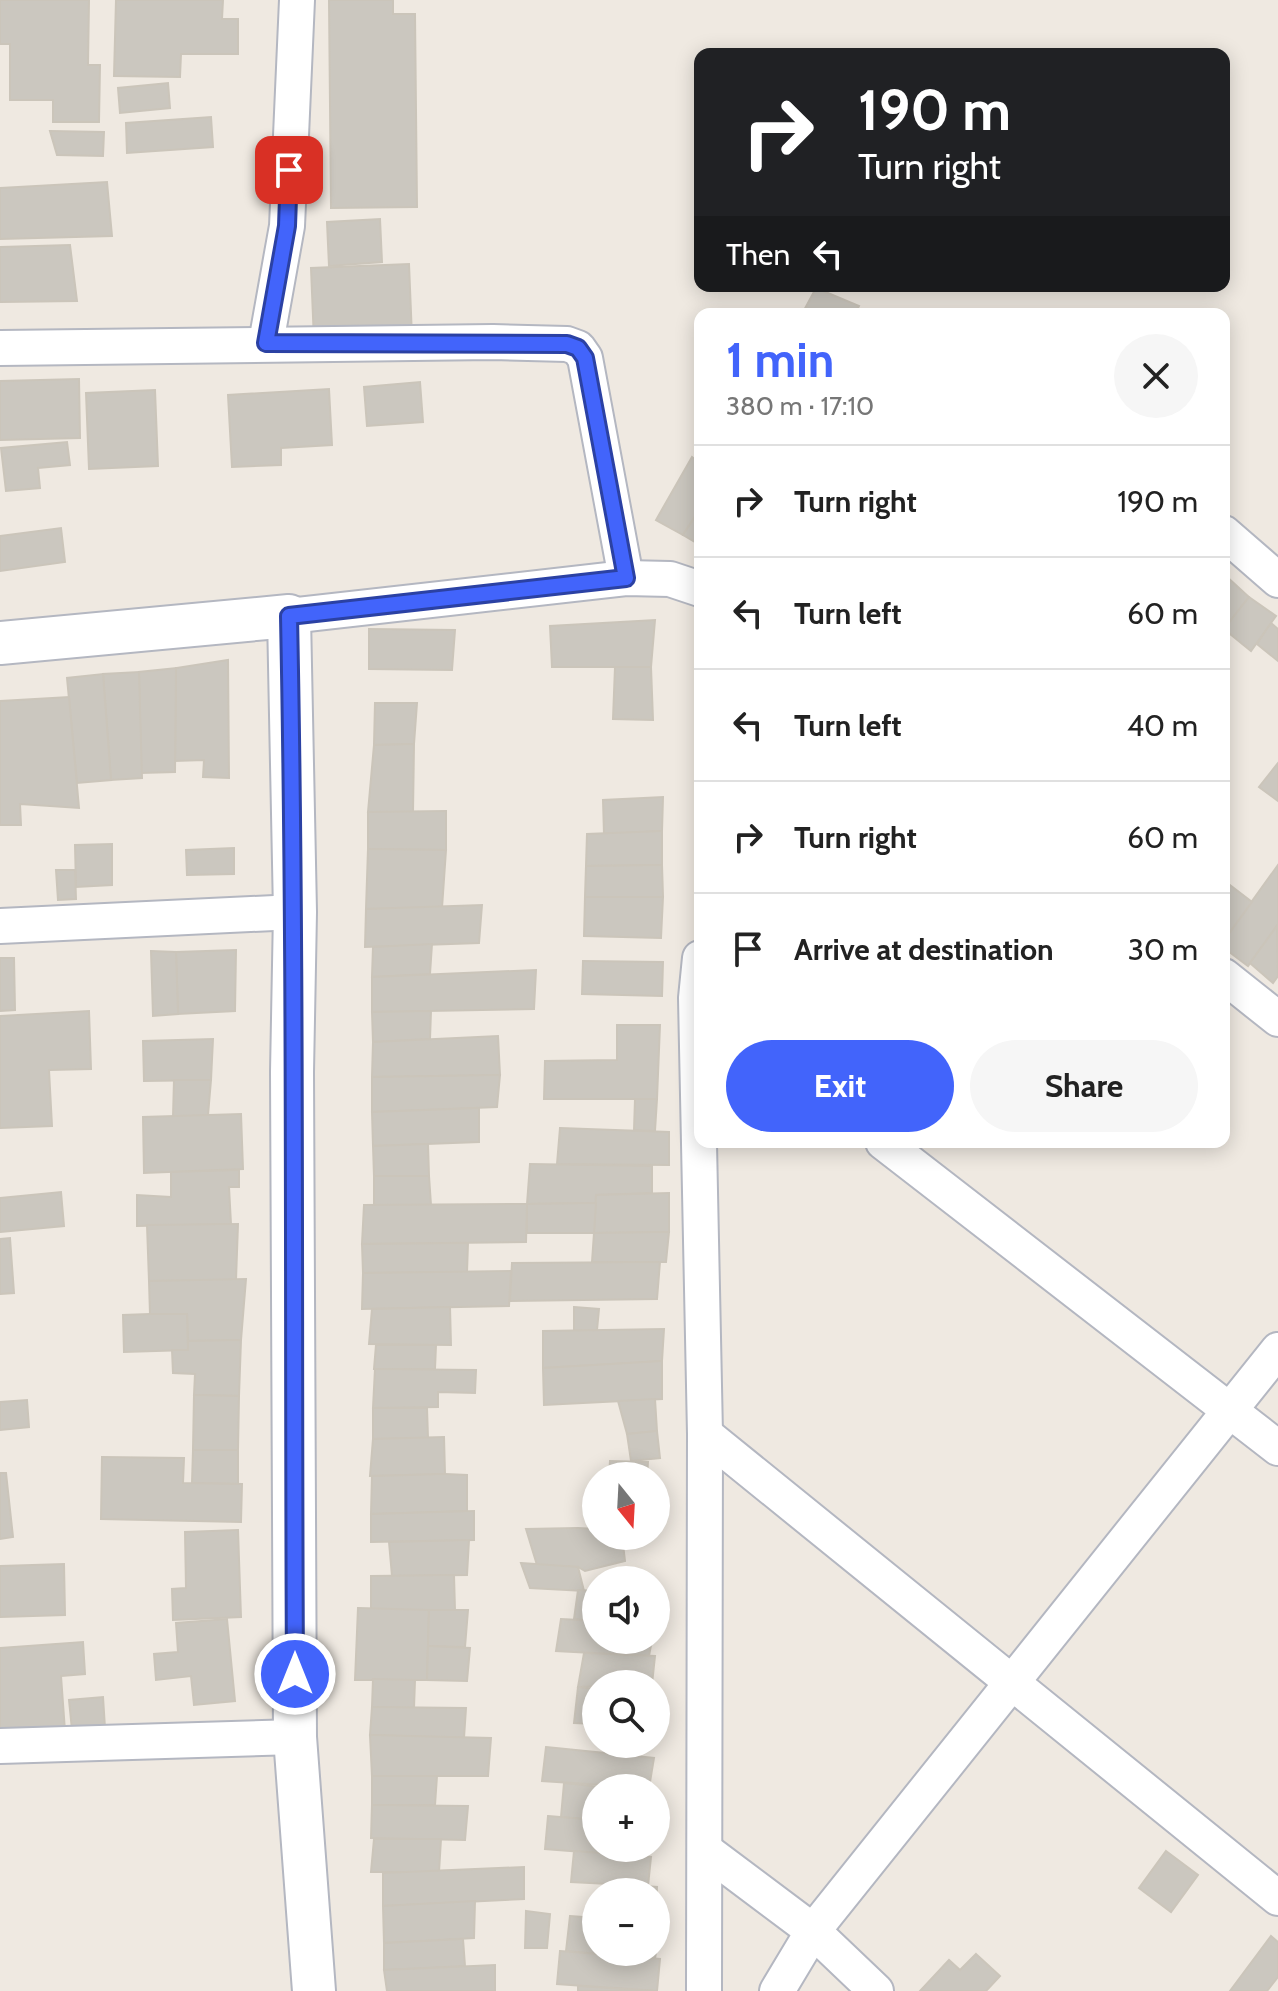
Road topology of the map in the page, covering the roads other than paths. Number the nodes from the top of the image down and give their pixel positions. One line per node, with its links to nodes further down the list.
1 (297, 0): 2 (street)
2 (266, 343): 3 (street); 5 (street)
3 (0, 348)
4 (1230, 538): 6 (street)
5 (626, 578): 7 (street); 8 (street)
6 (1278, 580)
7 (694, 587)
8 (289, 616): 9 (street); 10 (street)
9 (0, 643)
10 (295, 912): 11 (street); 21 (street)
11 (0, 926)
12 (1230, 981): 13 (street)
13 (1278, 1019)
14 (700, 1148): 18 (street)
15 (891, 1148): 17 (street)
16 (1278, 1350): 17 (street)
17 (1232, 1411): 19 (street); 20 (street)
18 (705, 1434): 20 (street); 23 (street)
19 (1278, 1448)
20 (1010, 1683): 24 (street); 25 (street)
21 (295, 1737): 22 (street); 26 (street)
22 (0, 1746)
23 (705, 1850): 25 (street); 27 (street)
24 (1278, 1898)
25 (813, 1931): 28 (street); 29 (street)
26 (314, 1991)
27 (704, 1991)
28 (777, 1991)
29 (876, 1991)

